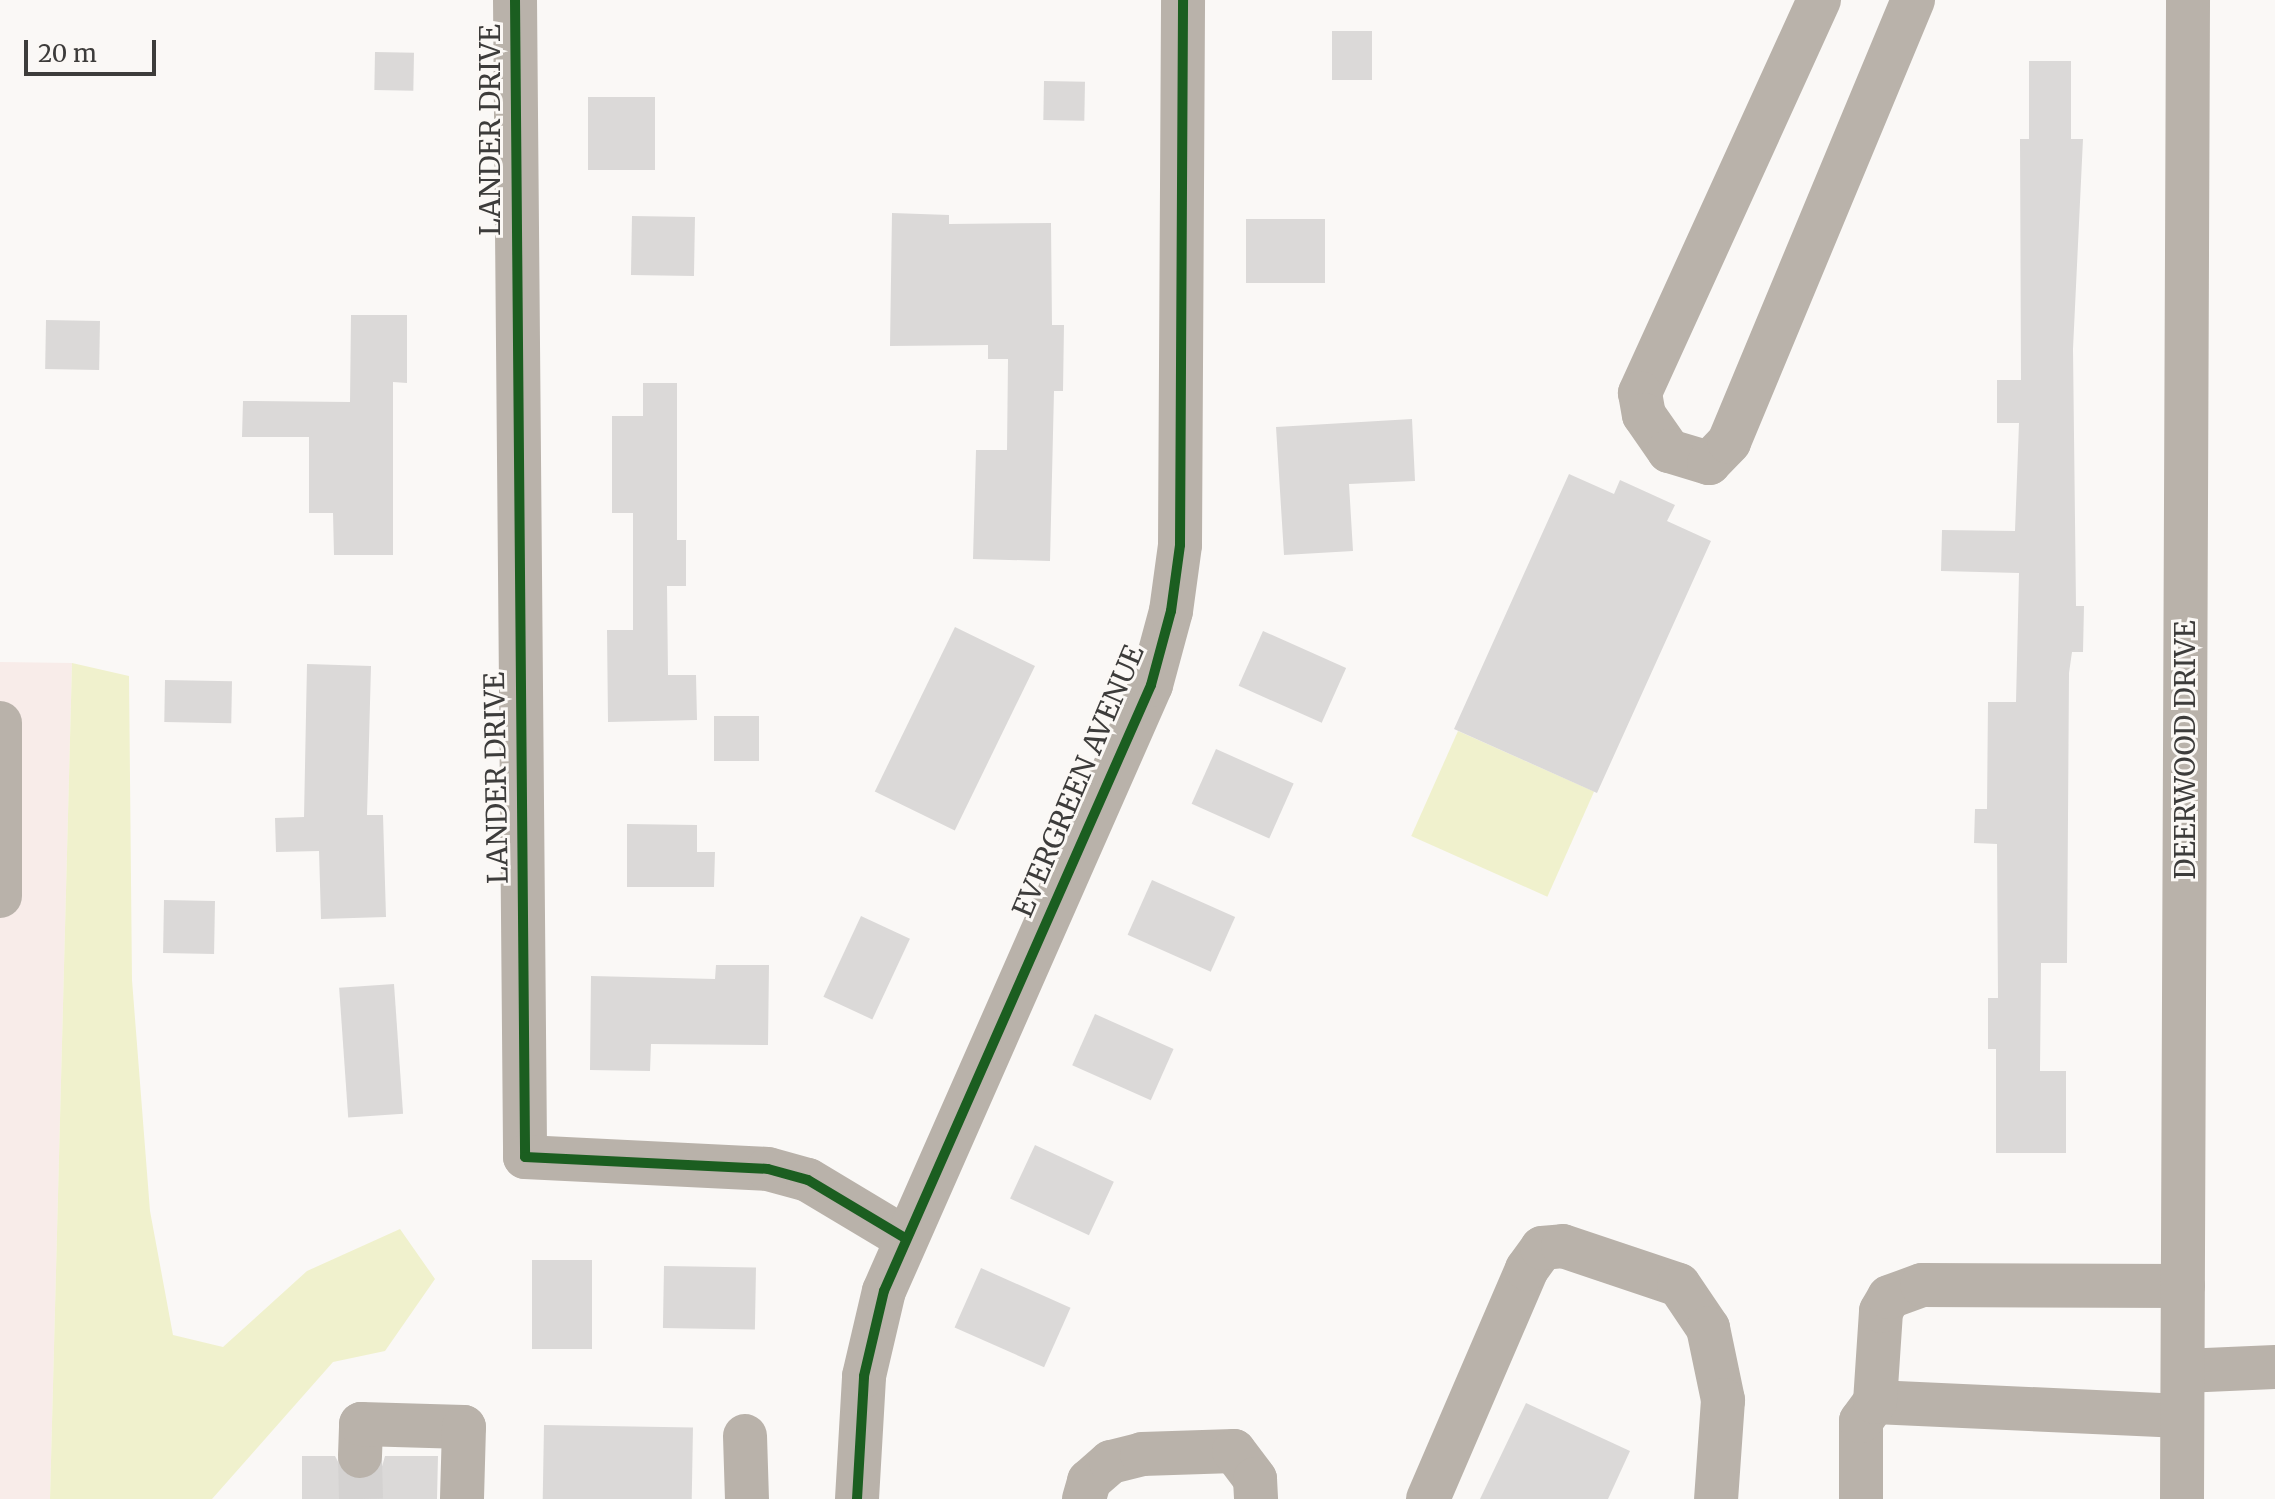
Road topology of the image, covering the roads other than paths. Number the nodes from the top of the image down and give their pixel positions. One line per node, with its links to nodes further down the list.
1 (515, 0): 8 (street, LANDER DRIVE)
2 (1183, 0): 8 (street, EVERGREEN AVENUE)
3 (1819, 0): 4 (street)
4 (1913, 0)
5 (2188, 0): 9 (street, DEERWOOD DRIVE)
6 (0, 723): 7 (street)
7 (0, 896)
8 (905, 1238): 18 (street, EVERGREEN AVENUE)
9 (2183, 1286): 11 (street, DEERWOOD DRIVE); 12 (street)
10 (2275, 1367): 11 (street)
11 (2183, 1371): 13 (street, DEERWOOD DRIVE)
12 (1875, 1402): 13 (street); 23 (street)
13 (2182, 1416): 24 (street, DEERWOOD DRIVE)
14 (745, 1436): 17 (street)
15 (360, 1456): 16 (street)
16 (462, 1499)
17 (747, 1499)
18 (857, 1499)
19 (1084, 1499): 20 (street)
20 (1256, 1499)
21 (1428, 1499): 22 (street)
22 (1716, 1499)
23 (1861, 1499)
24 (2182, 1499)

